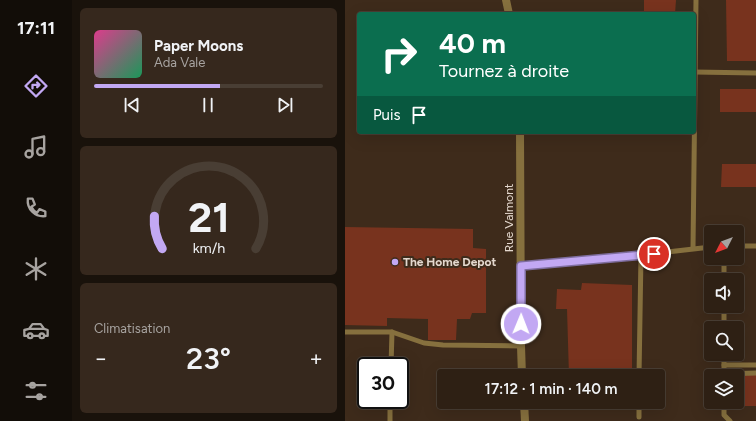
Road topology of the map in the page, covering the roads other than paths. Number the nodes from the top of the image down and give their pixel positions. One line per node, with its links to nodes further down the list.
1 (506, 0): 3 (street)
2 (696, 0): 4 (lane)
3 (509, 12)
4 (696, 12)
5 (696, 72): 6 (lane)
6 (756, 73)
7 (520, 134): 14 (street, Rue Valmont)
8 (694, 134): 12 (lane)
9 (744, 246): 10 (lane)
10 (756, 246)
11 (704, 247): 12 (lane)
12 (693, 248): 13 (lane)
13 (641, 256): 14 (lane); 23 (lane)
14 (521, 266): 17 (street, Rue Valmont)
15 (345, 332): 16 (lane)
16 (392, 332): 17 (lane); 18 (lane)
17 (521, 346): 22 (street, Rue Valmont)
18 (391, 357)
19 (724, 361): 20 (lane)
20 (724, 365): 21 (lane); 24 (lane)
21 (756, 365)
22 (522, 369)
23 (639, 369)
24 (724, 369)
25 (756, 373): 26 (lane)
26 (744, 374)
27 (390, 409): 32 (lane)
28 (524, 409): 33 (street)
29 (639, 409): 31 (lane)
30 (724, 409): 34 (lane)
31 (639, 417)
32 (390, 421)
33 (525, 421)
34 (730, 421)

